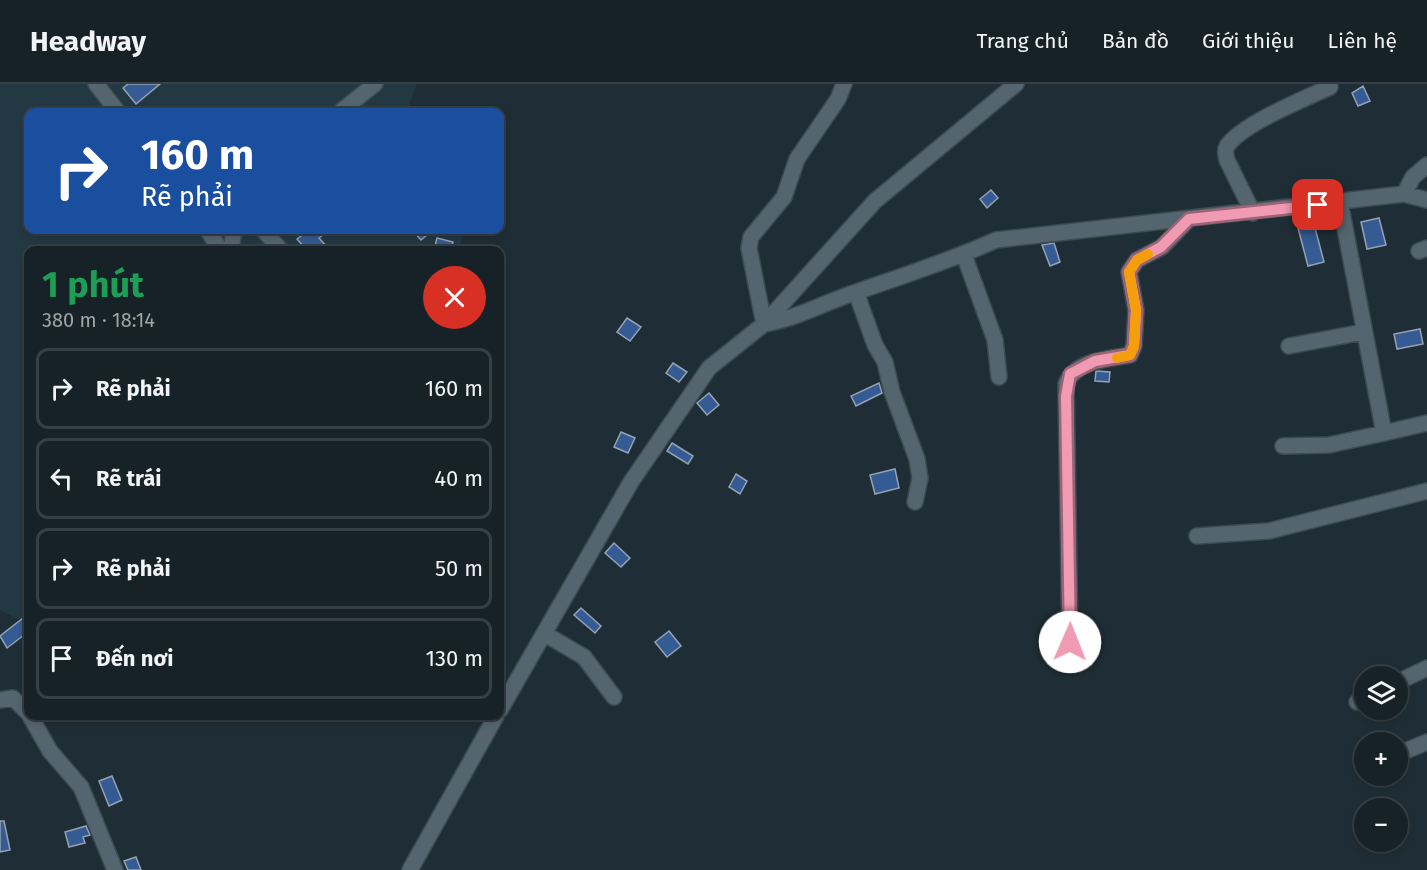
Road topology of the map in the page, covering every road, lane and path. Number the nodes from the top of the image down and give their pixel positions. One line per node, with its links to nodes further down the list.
1 (96, 84): 6 (street)
2 (375, 84): 7 (street)
3 (844, 84): 18 (street)
4 (1016, 84): 18 (street)
5 (1330, 87): 12 (street)
6 (115, 108)
7 (345, 108)
8 (1427, 165): 9 (street)
9 (1404, 194): 10 (street); 11 (street)
10 (1427, 200)
11 (1340, 202): 12 (street); 19 (street)
12 (1254, 213): 13 (street)
13 (1189, 219): 16 (street); 29 (street)
14 (267, 234): 15 (street)
15 (277, 246)
16 (964, 255): 17 (street); 21 (street)
17 (856, 292): 18 (street); 26 (street)
18 (764, 324): 28 (street)
19 (1363, 332): 20 (street); 23 (street)
20 (1289, 346)
21 (999, 377)
22 (1427, 423): 23 (street)
23 (1384, 433): 24 (street)
24 (1283, 446)
25 (1427, 491): 27 (street)
26 (915, 502)
27 (1197, 536)
28 (545, 634): 32 (street); 34 (street)
29 (1070, 642)
30 (1427, 668): 31 (street)
31 (1408, 677)
32 (614, 697)
33 (0, 700): 35 (street)
34 (504, 703)
35 (24, 709)
36 (32, 720): 40 (street)
37 (494, 720): 41 (street)
38 (1427, 742): 39 (street)
39 (1408, 750)
40 (115, 870)
41 (410, 870)

